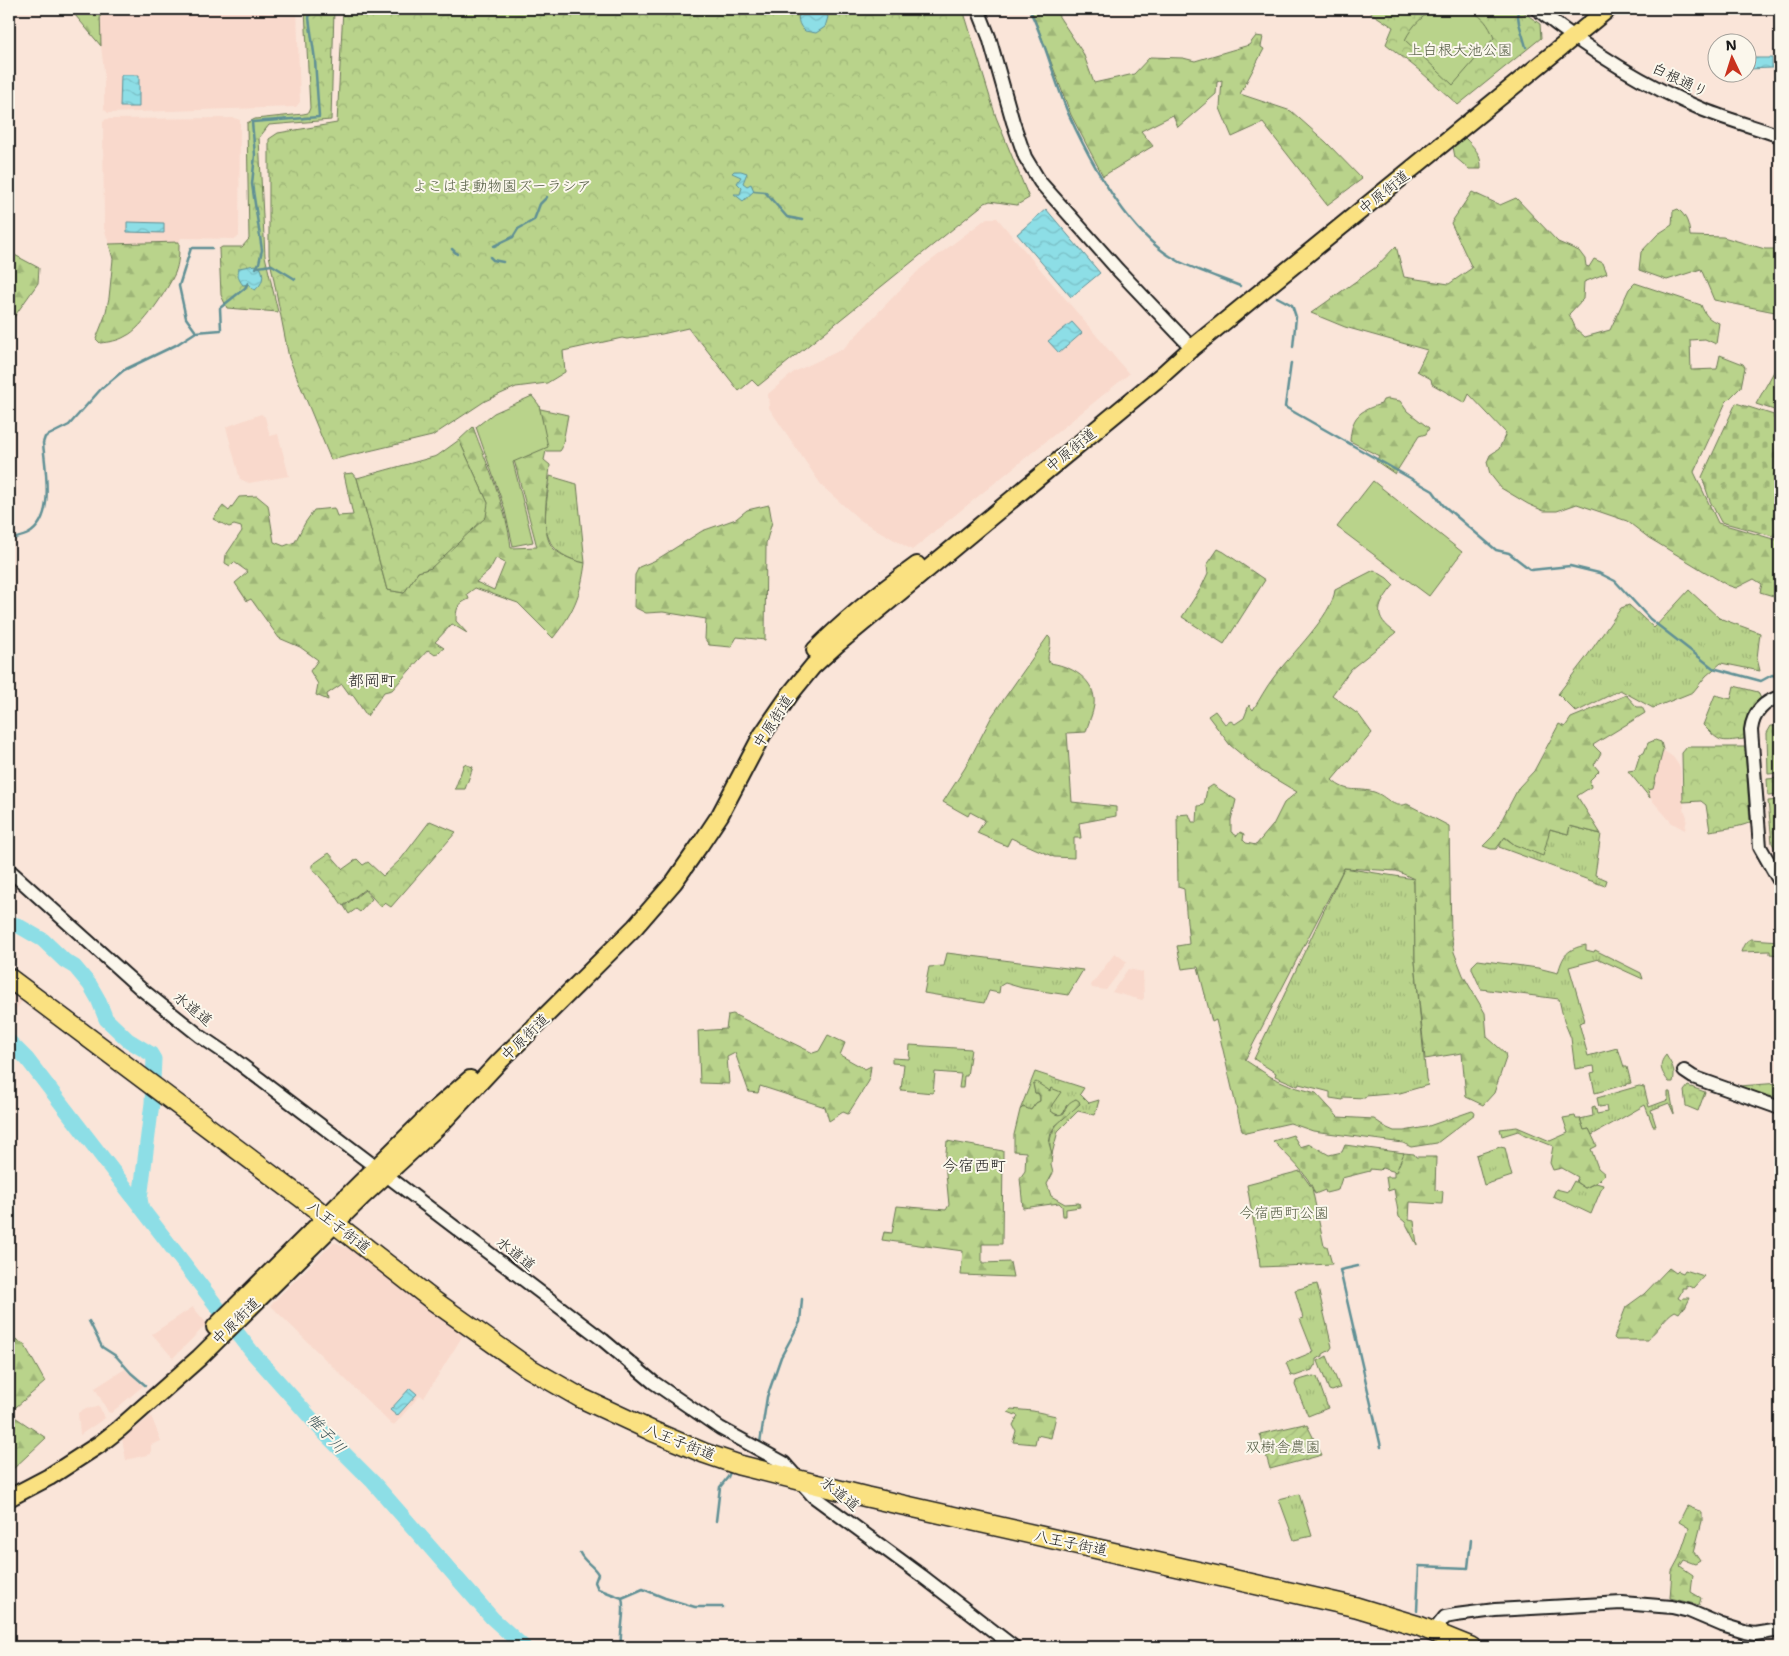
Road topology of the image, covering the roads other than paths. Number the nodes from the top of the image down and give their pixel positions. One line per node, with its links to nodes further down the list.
1 (978, 9): 7 (street)
2 (1537, 9): 5 (street, 白根通り)
3 (1593, 9): 5 (main road, 中原街道)
4 (1608, 9): 5 (main road, 中原街道)
5 (1569, 34): 6 (street, 白根通り); 7 (main road, 中原街道)
6 (1780, 136)
7 (1189, 345): 14 (main road, 中原街道)
8 (1780, 697): 10 (street)
9 (9, 870): 14 (street, 水道道)
10 (1780, 882)
11 (9, 978): 15 (highway, 八王子街道)
12 (1684, 1071): 13 (street)
13 (1780, 1108)
14 (380, 1171): 15 (main road, 中原街道); 17 (street, 水道道)
15 (331, 1220): 16 (main road, 中原街道); 18 (highway, 八王子街道)
16 (228, 1322): 19 (main road, 中原街道); 21 (main road, 中原街道)
17 (784, 1463): 18 (street, 水道道); 20 (street)
18 (801, 1481): 20 (highway, 八王子街道); 24 (street, 水道道)
19 (9, 1486)
20 (849, 1492): 23 (highway, 八王子街道)
21 (9, 1498)
22 (1780, 1630): 23 (street)
23 (1433, 1632): 25 (highway, 八王子街道)
24 (1014, 1647)
25 (1471, 1647)

